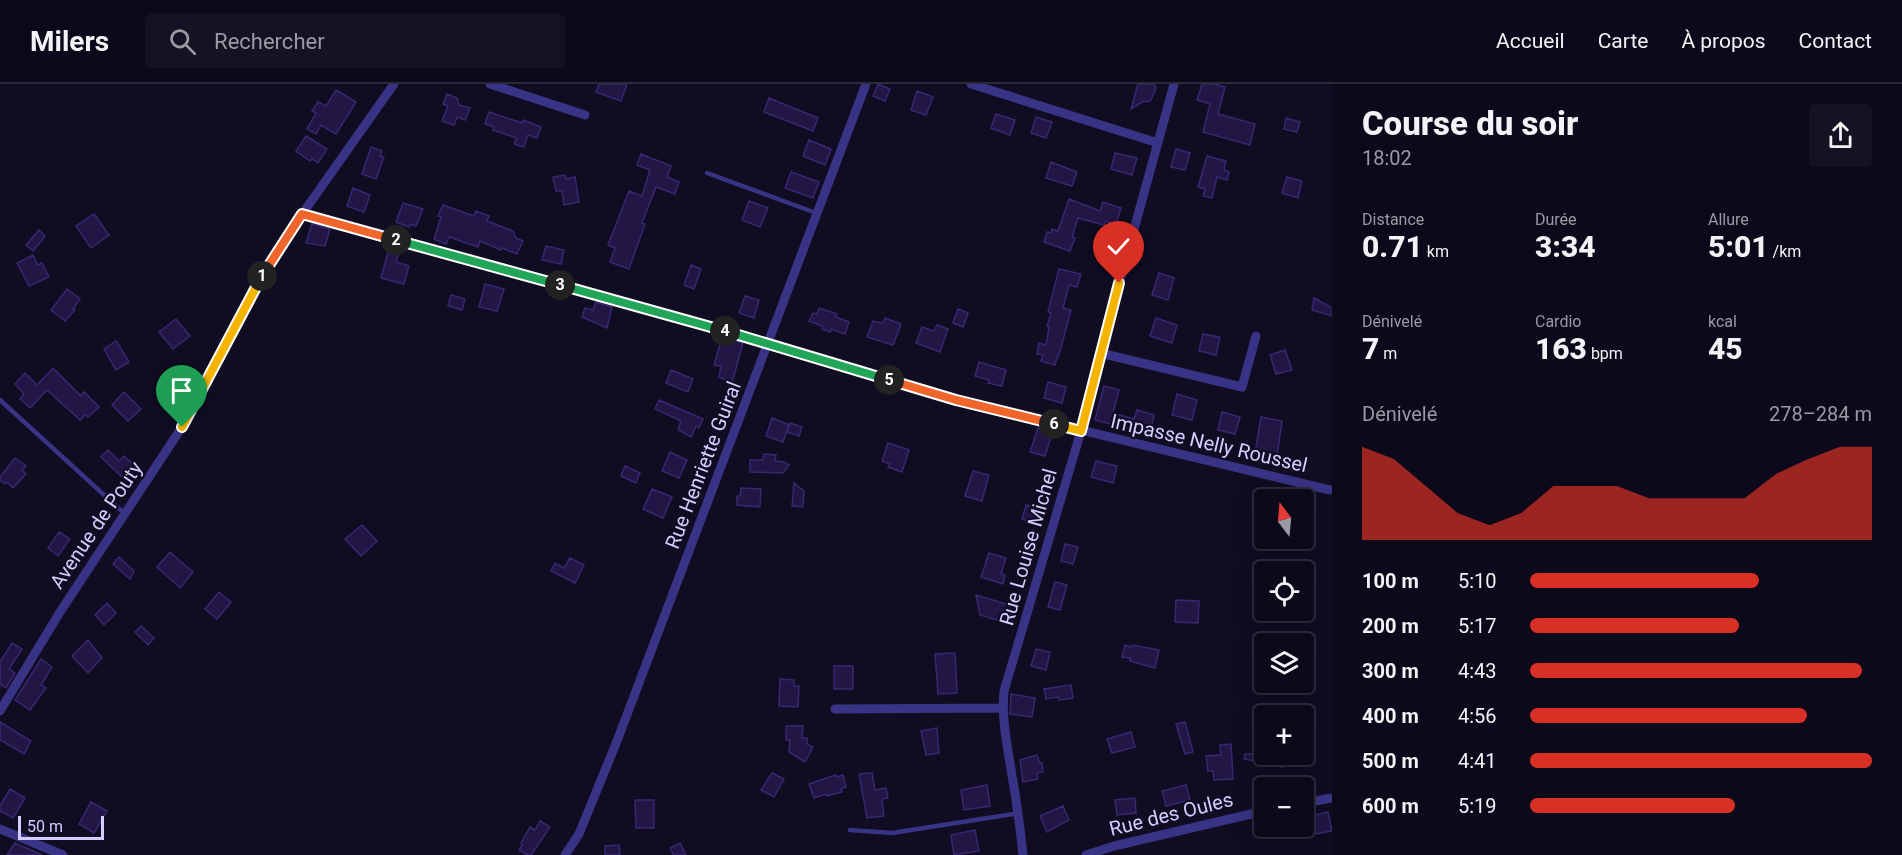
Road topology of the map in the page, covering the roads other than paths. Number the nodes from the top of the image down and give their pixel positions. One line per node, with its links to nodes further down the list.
1 (394, 84): 10 (street, Avenue de Pouty)
2 (490, 84): 6 (street)
3 (866, 84): 9 (street, Rue Henriette Guiral)
4 (971, 84): 7 (street)
5 (1174, 84): 7 (street, Rue Louise Michel)
6 (585, 115)
7 (1158, 143): 13 (street, Rue Louise Michel)
8 (707, 172): 9 (lane)
9 (816, 213): 12 (street, Rue Henriette Guiral)
10 (302, 214): 12 (street, Impasse Nelly Roussel); 17 (street, Avenue de Pouty)
11 (1256, 336): 13 (street)
12 (768, 343): 15 (street, Impasse Nelly Roussel); 28 (street, Rue Henriette Guiral)
13 (1100, 353): 15 (street, Rue Louise Michel)
14 (0, 400): 17 (lane)
15 (1081, 431): 16 (street, Impasse Nelly Roussel); 18 (street, Rue Louise Michel)
16 (1330, 490)
17 (125, 514): 20 (street, Avenue de Pouty)
18 (1003, 708): 19 (street); 23 (street, Rue Louise Michel)
19 (834, 709)
20 (0, 711)
21 (1332, 798): 22 (street)
22 (1314, 801)
23 (1019, 813): 26 (lane); 29 (street, Rue Louise Michel)
24 (1254, 813): 30 (street, Rue des Oules)
25 (0, 829): 27 (street)
26 (850, 830)
27 (63, 855)
28 (566, 855)
29 (1023, 855)
30 (1086, 855)

